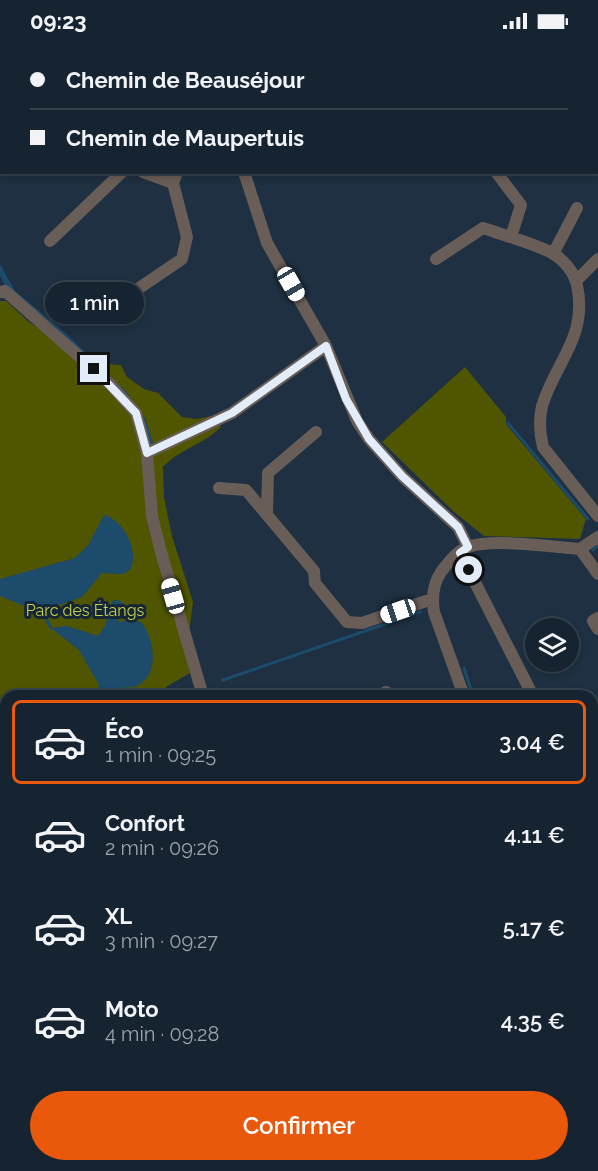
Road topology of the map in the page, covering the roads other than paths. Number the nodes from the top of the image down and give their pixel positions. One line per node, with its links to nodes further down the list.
1 (120, 174): 8 (street)
2 (154, 174): 5 (street)
3 (245, 174): 15 (street)
4 (497, 174): 7 (street)
5 (175, 178): 14 (street)
6 (577, 208): 9 (street)
7 (511, 237): 9 (street); 10 (street)
8 (50, 241)
9 (553, 254): 12 (street)
10 (436, 259)
11 (598, 259): 12 (street)
12 (576, 281): 20 (street)
13 (0, 292): 17 (street)
14 (112, 299)
15 (326, 346): 17 (street); 23 (street)
16 (316, 432): 19 (street)
17 (151, 451): 28 (street)
18 (219, 488): 19 (street)
19 (267, 515): 25 (street)
20 (598, 516)
21 (598, 537): 22 (street)
22 (580, 549): 23 (street); 24 (street)
23 (464, 550): 25 (street); 30 (street)
24 (598, 574)
25 (432, 599): 29 (street)
26 (598, 618): 27 (street)
27 (598, 629)
28 (201, 690)
29 (462, 690)
30 (530, 690)

